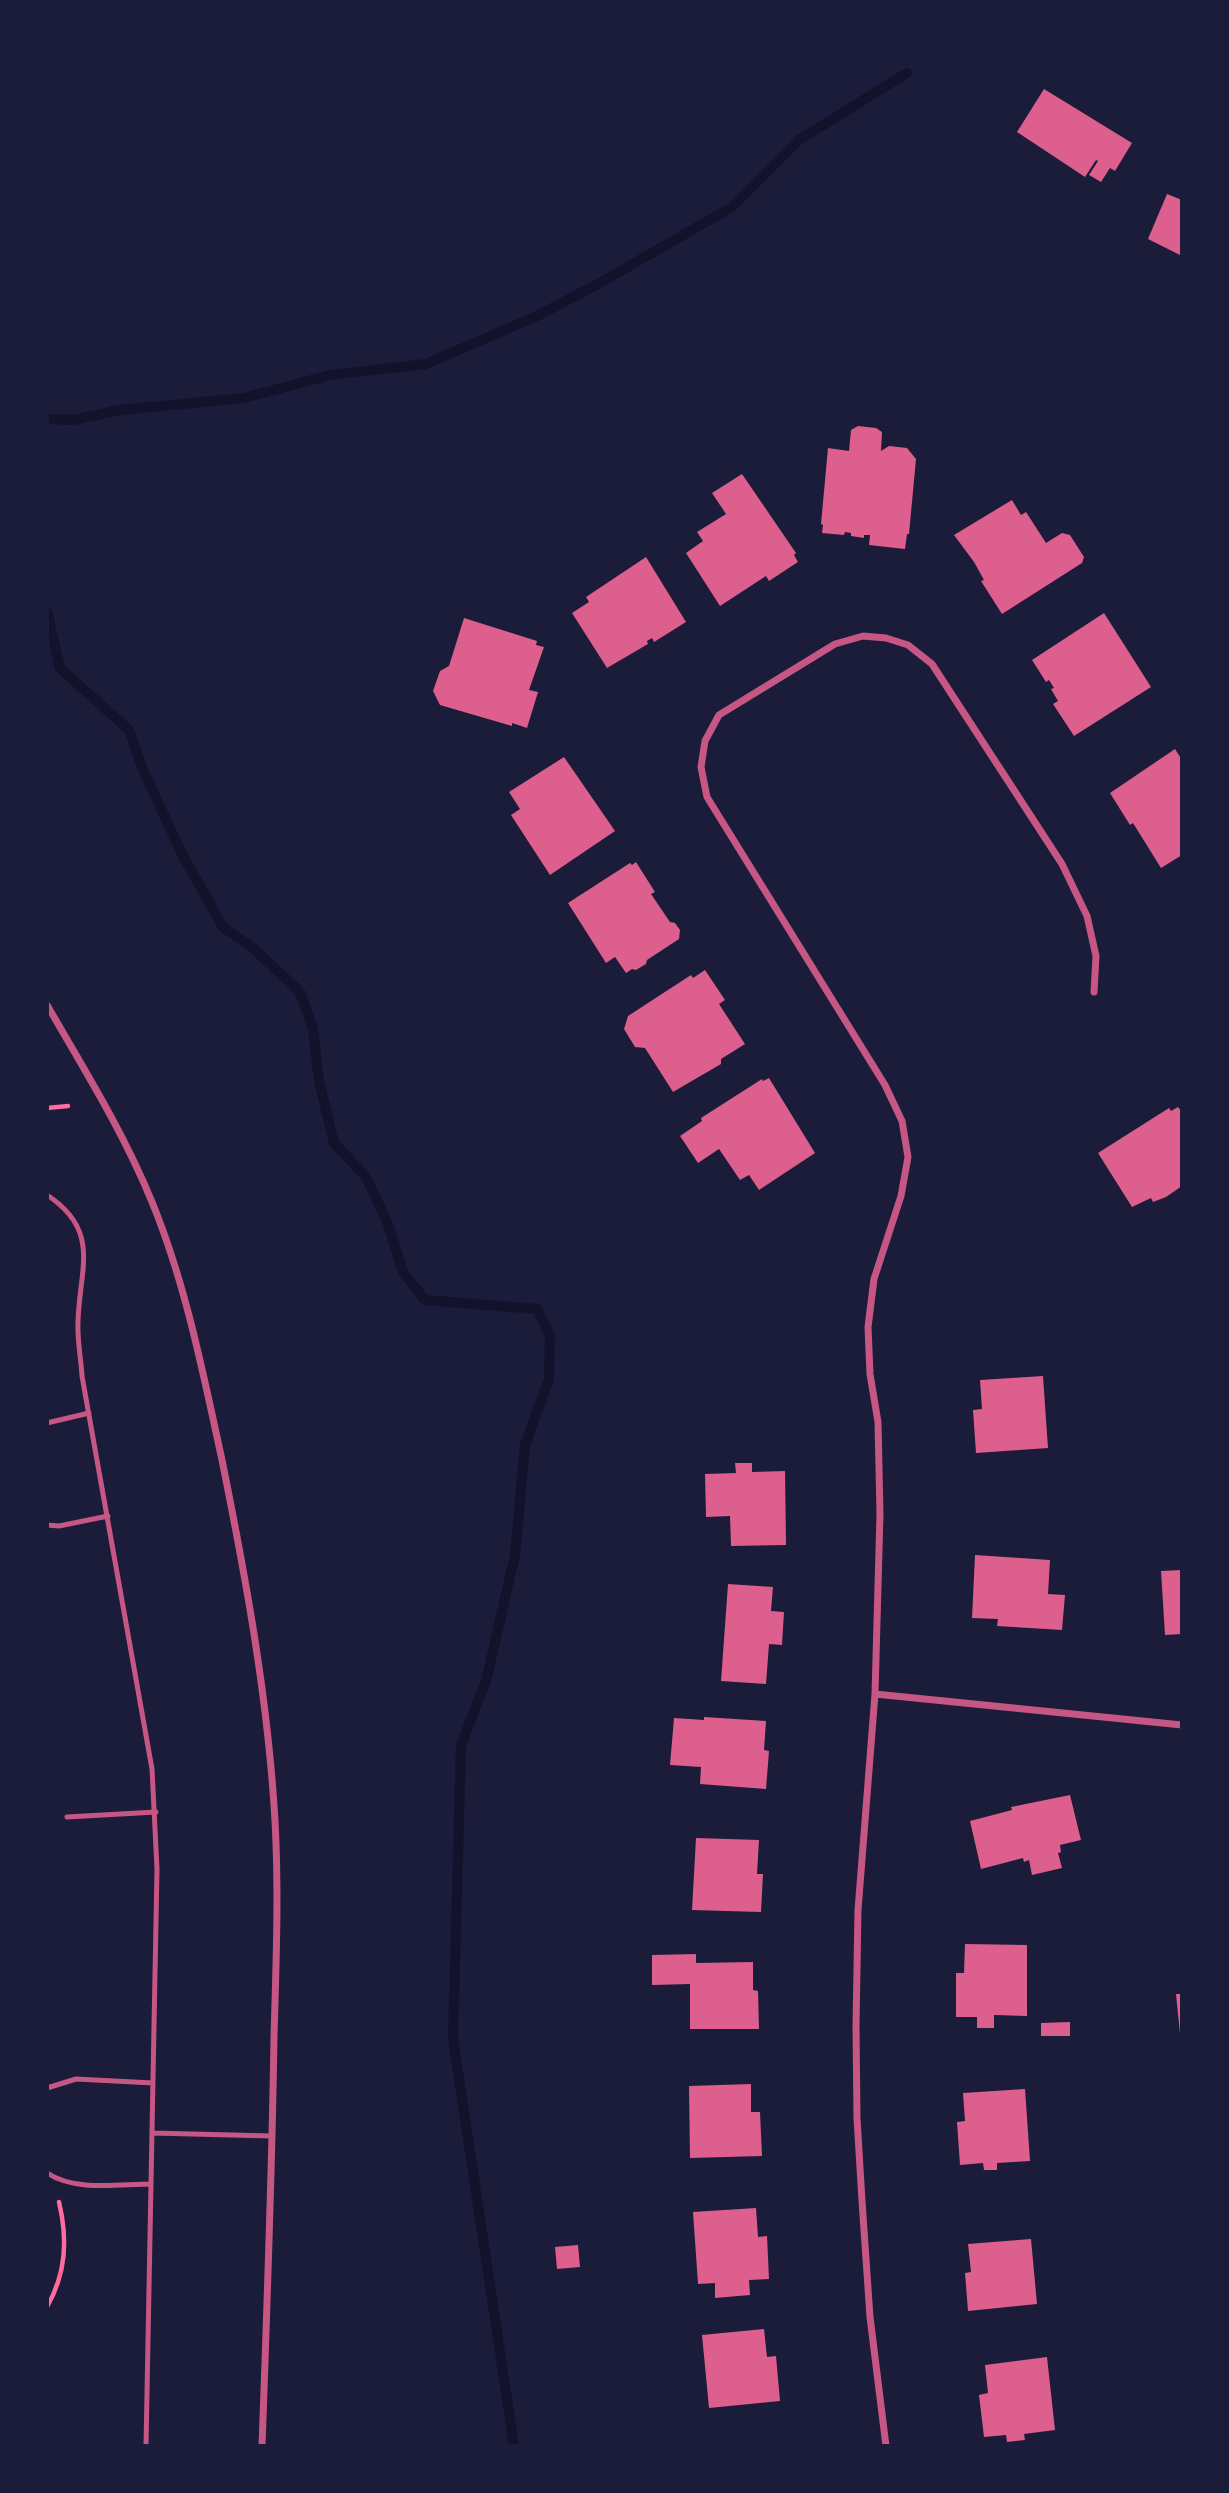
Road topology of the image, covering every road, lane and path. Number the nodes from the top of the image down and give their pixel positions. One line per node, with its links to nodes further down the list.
1 (1094, 992): 10 (street)
2 (47, 1005): 17 (street)
3 (68, 1106): 4 (path)
4 (47, 1108)
5 (47, 1195): 6 (lane)
6 (89, 1413): 7 (lane); 8 (lane)
7 (47, 1423)
8 (107, 1516): 9 (lane); 12 (lane)
9 (47, 1525)
10 (875, 1694): 11 (street); 24 (street)
11 (1182, 1725)
12 (156, 1812): 13 (lane); 14 (lane)
13 (67, 1816)
14 (153, 2083): 15 (lane); 16 (lane)
15 (47, 2088)
16 (152, 2133): 17 (lane); 19 (lane)
17 (272, 2136): 23 (street)
18 (47, 2173): 19 (lane)
19 (151, 2184): 22 (lane)
20 (59, 2202): 21 (path)
21 (47, 2307)
22 (146, 2446)
23 (262, 2446)
24 (886, 2446)

